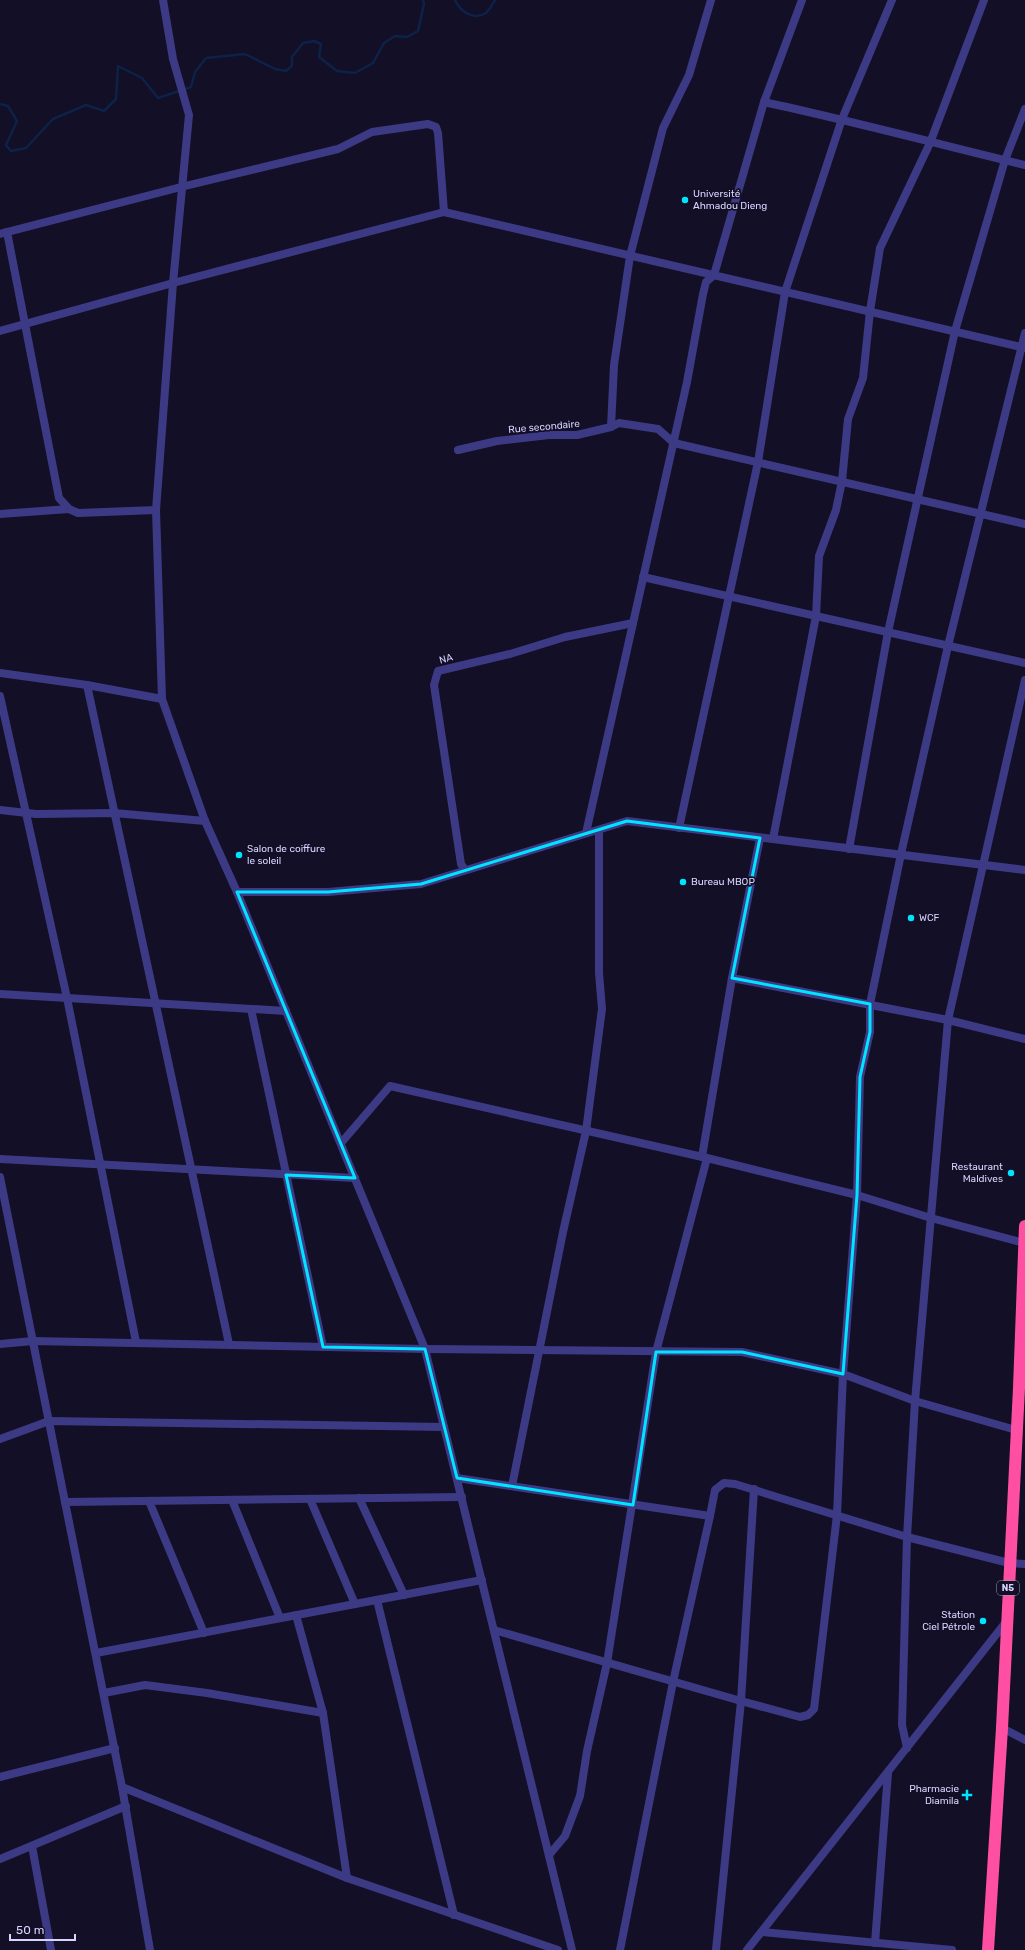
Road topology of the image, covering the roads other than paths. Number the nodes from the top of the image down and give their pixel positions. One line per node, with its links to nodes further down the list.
1 (163, 0): 12 (street)
2 (711, 0): 15 (street)
3 (802, 0): 6 (street)
4 (892, 0): 8 (street)
5 (984, 0): 9 (street)
6 (764, 102): 8 (street); 16 (street)
7 (1025, 109): 10 (street)
8 (842, 119): 9 (street); 18 (street)
9 (930, 143): 10 (street); 19 (street)
10 (1005, 160): 11 (street); 22 (street)
11 (1025, 165)
12 (181, 187): 13 (street); 14 (street); 17 (street)
13 (444, 212): 15 (street); 17 (street)
14 (3, 233): 20 (street)
15 (630, 256): 16 (street); 25 (street)
16 (714, 275): 18 (street); 26 (street)
17 (172, 283): 20 (street); 32 (street)
18 (785, 292): 19 (street); 28 (street)
19 (870, 311): 22 (street); 29 (street)
20 (26, 325): 21 (street); 31 (street)
21 (0, 331)
22 (955, 331): 24 (street); 30 (street)
23 (1025, 333): 24 (street)
24 (1023, 347): 33 (street)
25 (611, 427): 26 (street, Rue secondaire); 27 (street, Rue secondaire)
26 (674, 443): 28 (street); 36 (street)
27 (458, 450)
28 (758, 462): 29 (street); 37 (street)
29 (842, 481): 30 (street); 38 (street)
30 (917, 499): 33 (street); 40 (street)
31 (69, 509): 32 (street); 34 (street)
32 (156, 510): 47 (street)
33 (980, 513): 35 (street); 41 (street)
34 (0, 514)
35 (1025, 524)
36 (644, 577): 37 (street); 39 (street)
37 (730, 596): 38 (street); 52 (street)
38 (816, 616): 40 (street); 56 (street)
39 (633, 623): 54 (street); 60 (street, NA)
40 (888, 632): 41 (street); 57 (street)
41 (948, 646): 42 (street); 58 (street)
42 (1025, 663)
43 (0, 673): 45 (street)
44 (1025, 680): 59 (street)
45 (87, 685): 47 (street); 50 (street)
46 (0, 696): 49 (street)
47 (162, 700): 51 (street)
48 (0, 810): 49 (street)
49 (26, 813): 50 (street); 65 (street)
50 (114, 813): 51 (street); 66 (street)
51 (205, 821): 62 (street)
52 (679, 828): 53 (street); 55 (street)
53 (599, 830): 54 (street); 72 (street)
54 (586, 834): 60 (street)
55 (760, 838): 56 (street); 63 (street)
56 (773, 839): 57 (street)
57 (849, 849): 58 (street)
58 (901, 854): 59 (street); 67 (street)
59 (982, 864): 61 (street); 70 (street)
60 (465, 870): 62 (street)
61 (1025, 870)
62 (237, 892): 69 (street)
63 (732, 978): 67 (street); 74 (street)
64 (0, 994): 65 (street)
65 (67, 998): 66 (street); 76 (street)
66 (156, 1003): 68 (street); 77 (street)
67 (870, 1004): 70 (street); 81 (street)
68 (251, 1009): 69 (street); 78 (street)
69 (286, 1011): 73 (street)
70 (948, 1020): 71 (street); 82 (street)
71 (1025, 1039)
72 (586, 1131): 73 (street); 74 (street); 91 (street)
73 (341, 1143): 80 (street)
74 (704, 1157): 81 (street); 92 (street)
75 (0, 1160): 76 (street)
76 (101, 1166): 77 (street); 86 (street)
77 (192, 1170): 78 (street); 88 (street)
78 (286, 1175): 80 (street); 89 (street)
79 (0, 1177): 85 (street)
80 (355, 1178): 90 (street)
81 (857, 1195): 82 (street); 93 (street)
82 (931, 1218): 84 (street); 95 (street)
83 (1025, 1226): 84 (highway, N5)
84 (1024, 1243): 94 (highway, N5)
85 (33, 1340): 86 (street); 87 (street); 96 (street)
86 (136, 1342): 88 (street)
87 (0, 1344)
88 (229, 1344): 89 (street)
89 (323, 1346): 90 (street)
90 (426, 1349): 91 (street); 97 (street)
91 (541, 1351): 92 (street); 101 (street)
92 (656, 1352): 93 (street); 109 (street)
93 (843, 1374): 95 (street); 110 (street)
94 (1022, 1388): 98 (highway, N5)
95 (915, 1401): 98 (street); 112 (street)
96 (49, 1421): 97 (street); 99 (street); 108 (street)
97 (444, 1427): 100 (street)
98 (1016, 1430): 113 (highway, N5)
99 (0, 1439)
100 (457, 1478): 101 (street); 103 (street)
101 (512, 1486): 109 (street)
102 (754, 1489): 110 (street); 111 (street); 128 (street)
103 (462, 1497): 104 (street); 115 (street)
104 (359, 1498): 105 (street); 116 (street)
105 (310, 1499): 106 (street); 118 (street)
106 (232, 1500): 107 (street); 120 (street)
107 (149, 1501): 108 (street); 123 (street)
108 (65, 1502): 124 (street)
109 (633, 1505): 111 (street); 125 (street)
110 (837, 1515): 112 (street); 128 (street)
111 (710, 1516): 126 (street)
112 (907, 1537): 113 (street); 133 (street)
113 (1010, 1563): 114 (street); 121 (highway, N5)
114 (1025, 1564)
115 (482, 1580): 116 (street); 122 (street)
116 (404, 1595): 117 (street)
117 (377, 1600): 118 (street); 142 (street)
118 (355, 1604): 119 (street)
119 (296, 1615): 120 (street); 129 (street)
120 (280, 1618): 123 (street)
121 (1006, 1622): 130 (highway, N5); 133 (street)
122 (494, 1630): 125 (street); 139 (street)
123 (204, 1633): 124 (street)
124 (96, 1653): 127 (street)
125 (607, 1663): 126 (street); 139 (street)
126 (673, 1682): 128 (street); 149 (street)
127 (104, 1693): 129 (street); 132 (street)
128 (741, 1701): 150 (street)
129 (323, 1713): 141 (street)
130 (1002, 1728): 131 (street); 153 (highway, N5)
131 (1025, 1740)
132 (115, 1748): 135 (street); 136 (street)
133 (907, 1748): 134 (street)
134 (888, 1772): 143 (street); 144 (street)
135 (0, 1777)
136 (122, 1787): 137 (street); 141 (street)
137 (126, 1806): 138 (street); 146 (street)
138 (32, 1846): 140 (street); 145 (street)
139 (549, 1855): 148 (street)
140 (0, 1859)
141 (347, 1878): 142 (street)
142 (454, 1914): 147 (street)
143 (762, 1932): 144 (street); 151 (street)
144 (875, 1943): 152 (street)
145 (51, 1950)
146 (150, 1950)
147 (558, 1950)
148 (572, 1950)
149 (620, 1950)
150 (716, 1950)
151 (748, 1950)
152 (952, 1950)
153 (988, 1950)

